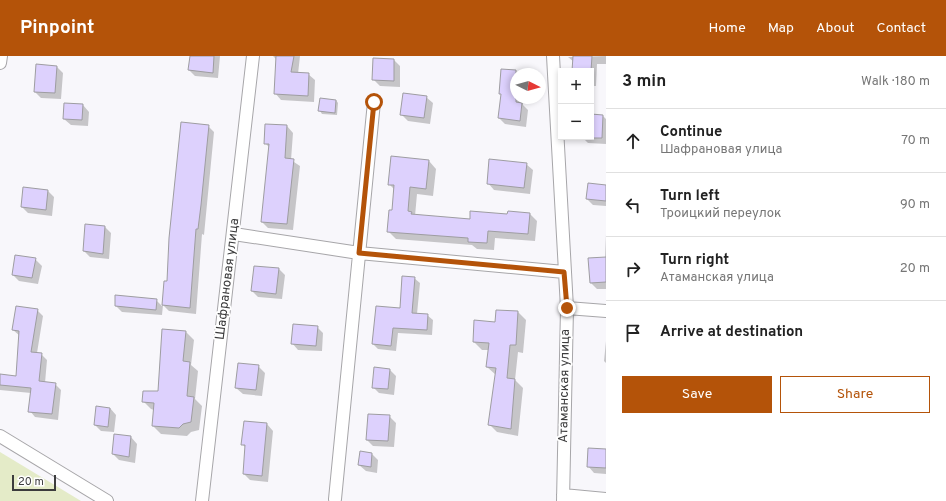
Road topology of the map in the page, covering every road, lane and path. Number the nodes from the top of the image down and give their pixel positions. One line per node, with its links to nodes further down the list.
1 (1, 56): 4 (street)
2 (254, 56): 6 (street, Шафрановая улица)
3 (553, 56): 8 (street, Атаманская улица)
4 (0, 63)
5 (374, 102): 7 (street)
6 (234, 234): 7 (street); 16 (street, Шафрановая улица)
7 (359, 253): 8 (street); 13 (street)
8 (564, 272): 9 (street, Атаманская улица)
9 (567, 308): 10 (street); 12 (street, Атаманская улица)
10 (606, 311)
11 (0, 436): 15 (street)
12 (563, 498): 14 (street)
13 (335, 499)
14 (606, 499)
15 (106, 501)
16 (202, 501)

